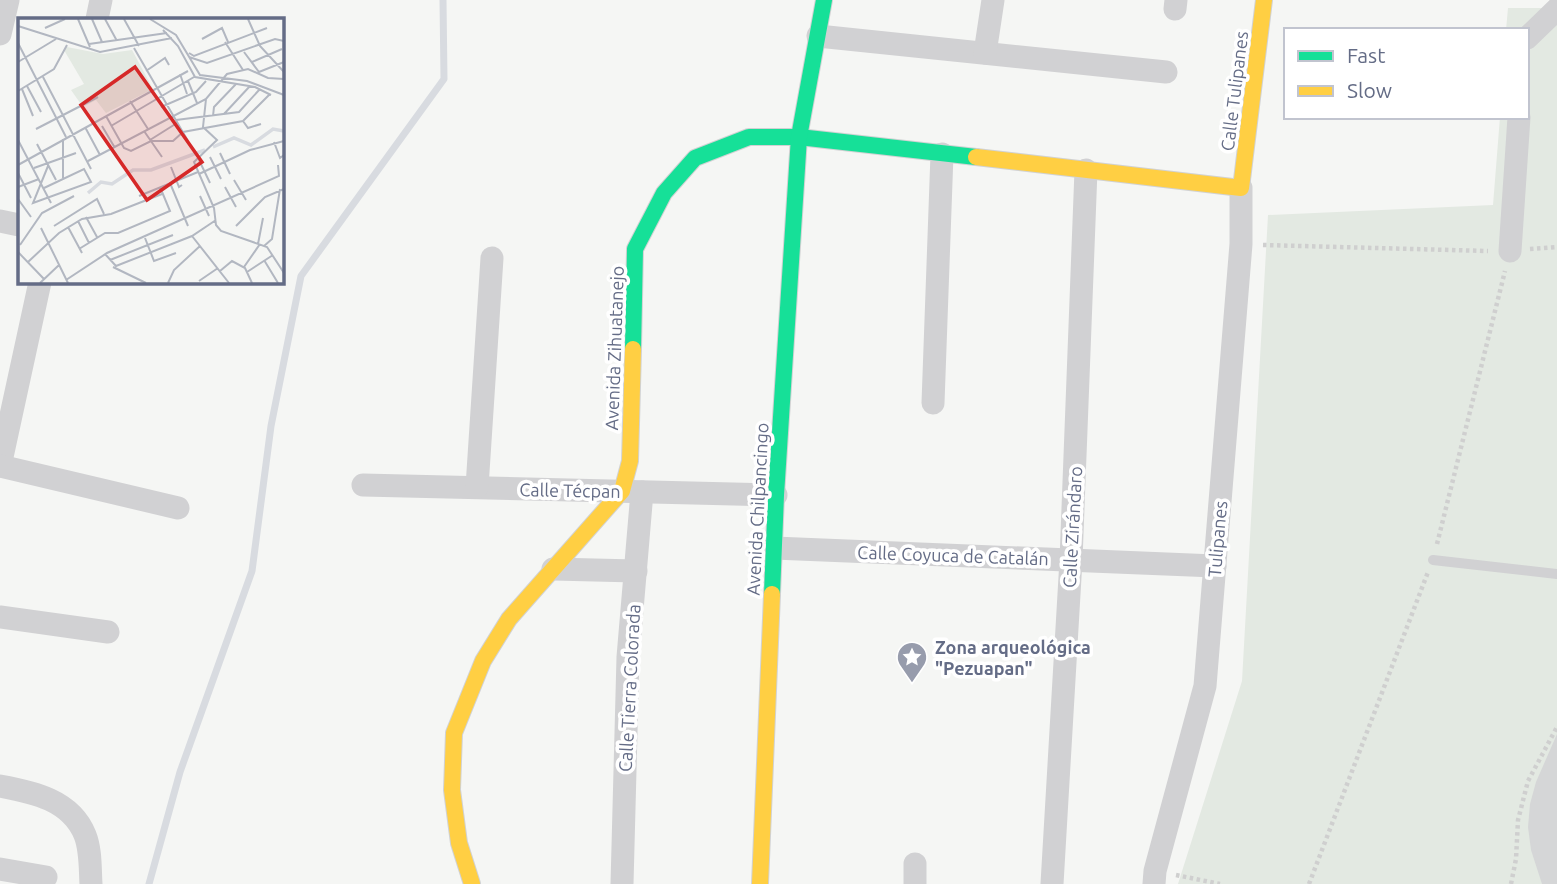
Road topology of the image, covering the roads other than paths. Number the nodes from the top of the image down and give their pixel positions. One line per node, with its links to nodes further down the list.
1 (8, 0): 8 (street)
2 (101, 0): 7 (street)
3 (824, 0): 9 (street, Avenida Chilpancingo)
4 (993, 0): 11 (street)
5 (1264, 0): 17 (street, Calle Tulipanes)
6 (1557, 10): 10 (street)
7 (97, 18)
8 (0, 34)
9 (818, 36): 11 (street); 14 (street, Avenida Chilpancingo)
10 (1529, 36)
11 (985, 53): 12 (street)
12 (1166, 72)
13 (1519, 119): 20 (street)
14 (799, 137): 15 (street, Avenida Zihuatanejo); 28 (street, Avenida Zihuatanejo); 29 (street, Avenida Chilpancingo)
15 (942, 154): 16 (street, Avenida Zihuatanejo); 24 (street)
16 (1086, 170): 17 (street, Avenida Zihuatanejo); 32 (street, Calle Zirándaro)
17 (1241, 188): 34 (street, Tulipanes)
18 (0, 221): 19 (street)
19 (18, 225)
20 (1510, 251)
21 (492, 258): 27 (street)
22 (39, 284): 23 (street)
23 (9, 382): 25 (street)
24 (933, 402)
25 (0, 466): 30 (street)
26 (363, 485): 27 (street, Calle Técpan)
27 (477, 487): 28 (street, Calle Técpan)
28 (632, 491): 29 (street, Calle Técpan); 35 (street, Avenida Zihuatanejo); 36 (street, Calle Tierra Colorada)
29 (776, 495): 31 (street, Avenida Chilpancingo)
30 (178, 508)
31 (774, 548): 32 (street, Calle Coyuca de Catalán); 47 (street, Avenida Chilpancingo)
32 (1071, 560): 34 (street, Calle Coyuca de Catalán); 48 (street, Calle Zirándaro)
33 (1433, 560): 37 (lane)
34 (1215, 566): 43 (street, Tulipanes)
35 (553, 569): 36 (street); 45 (street, Avenida Zihuatanejo)
36 (636, 571): 46 (street, Calle Tierra Colorada)
37 (1557, 574)
38 (0, 617): 39 (street)
39 (107, 632)
40 (0, 786): 44 (street)
41 (0, 869): 42 (street)
42 (46, 877)
43 (1155, 877)
44 (91, 884)
45 (472, 884)
46 (622, 884)
47 (760, 884)
48 (1052, 884)

